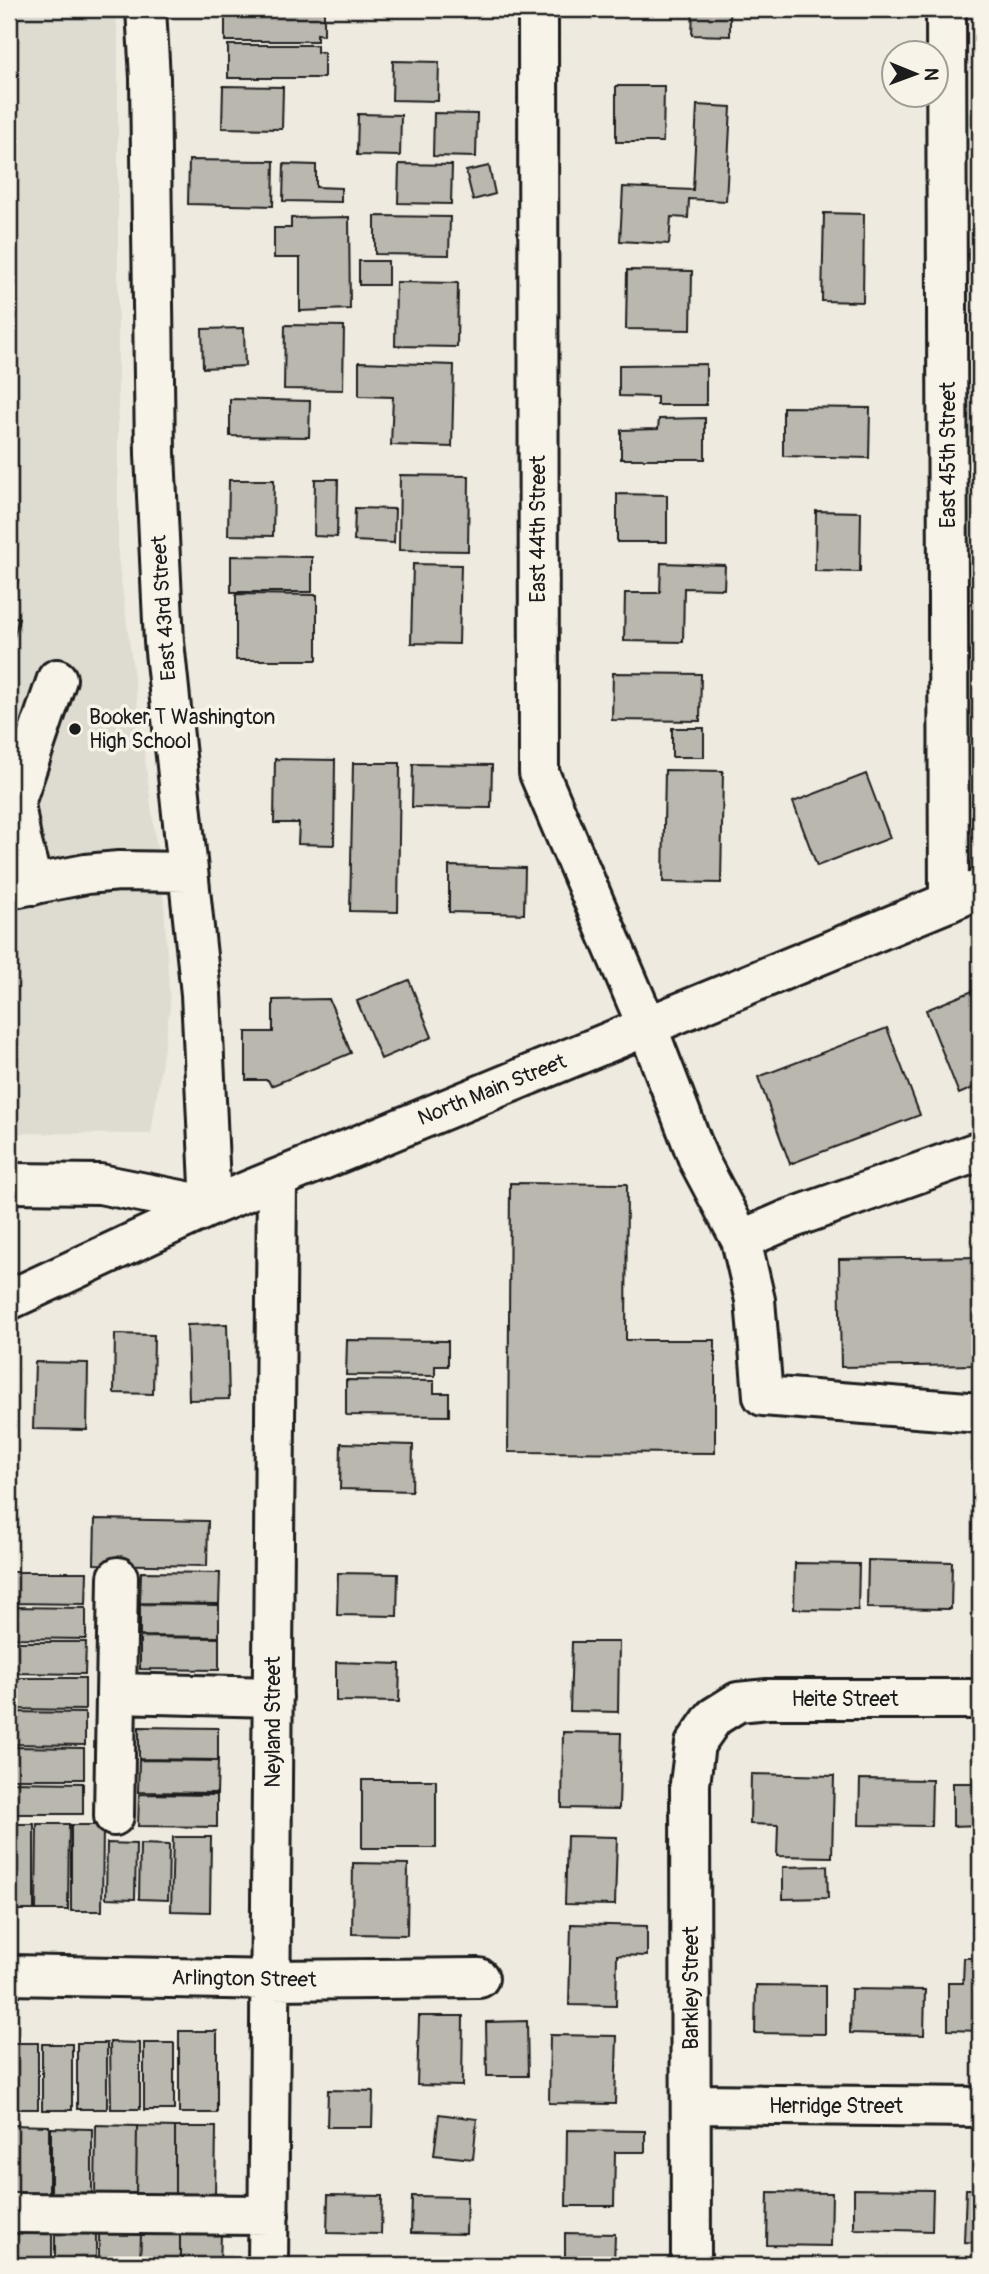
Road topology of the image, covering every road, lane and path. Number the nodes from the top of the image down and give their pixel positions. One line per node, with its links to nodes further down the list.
1 (146, 9): 5 (street, East 43rd Street)
2 (538, 9): 8 (street, East 44th Street)
3 (946, 9): 7 (street, East 45th Street)
4 (57, 679): 6 (street)
5 (188, 872): 6 (street); 12 (street, East 43rd Street)
6 (21, 887)
7 (965, 895): 8 (street, North Main Street)
8 (648, 1027): 10 (street, North Main Street); 13 (street, East 44th Street)
9 (980, 1151): 13 (street)
10 (277, 1178): 12 (street, North Main Street); 18 (street, Neyland Street)
11 (9, 1183): 12 (street)
12 (211, 1206): 14 (street, North Main Street)
13 (741, 1240): 15 (street, East 44th Street)
14 (9, 1300)
15 (980, 1413)
16 (118, 1577): 17 (street)
17 (116, 1693): 18 (street); 21 (street)
18 (273, 1696): 24 (street, Neyland Street)
19 (980, 1699): 20 (street, Heite Street)
20 (714, 1717): 25 (street, Barkley Street)
21 (114, 1816)
22 (9, 1975): 24 (street, Arlington Street)
23 (479, 1979): 24 (street, Arlington Street)
24 (271, 1980): 28 (street, Neyland Street)
25 (691, 2105): 26 (street, Herridge Street); 30 (street, Barkley Street)
26 (980, 2107)
27 (16, 2213): 28 (street)
28 (269, 2214): 29 (street, Neyland Street)
29 (268, 2265)
30 (691, 2265)

